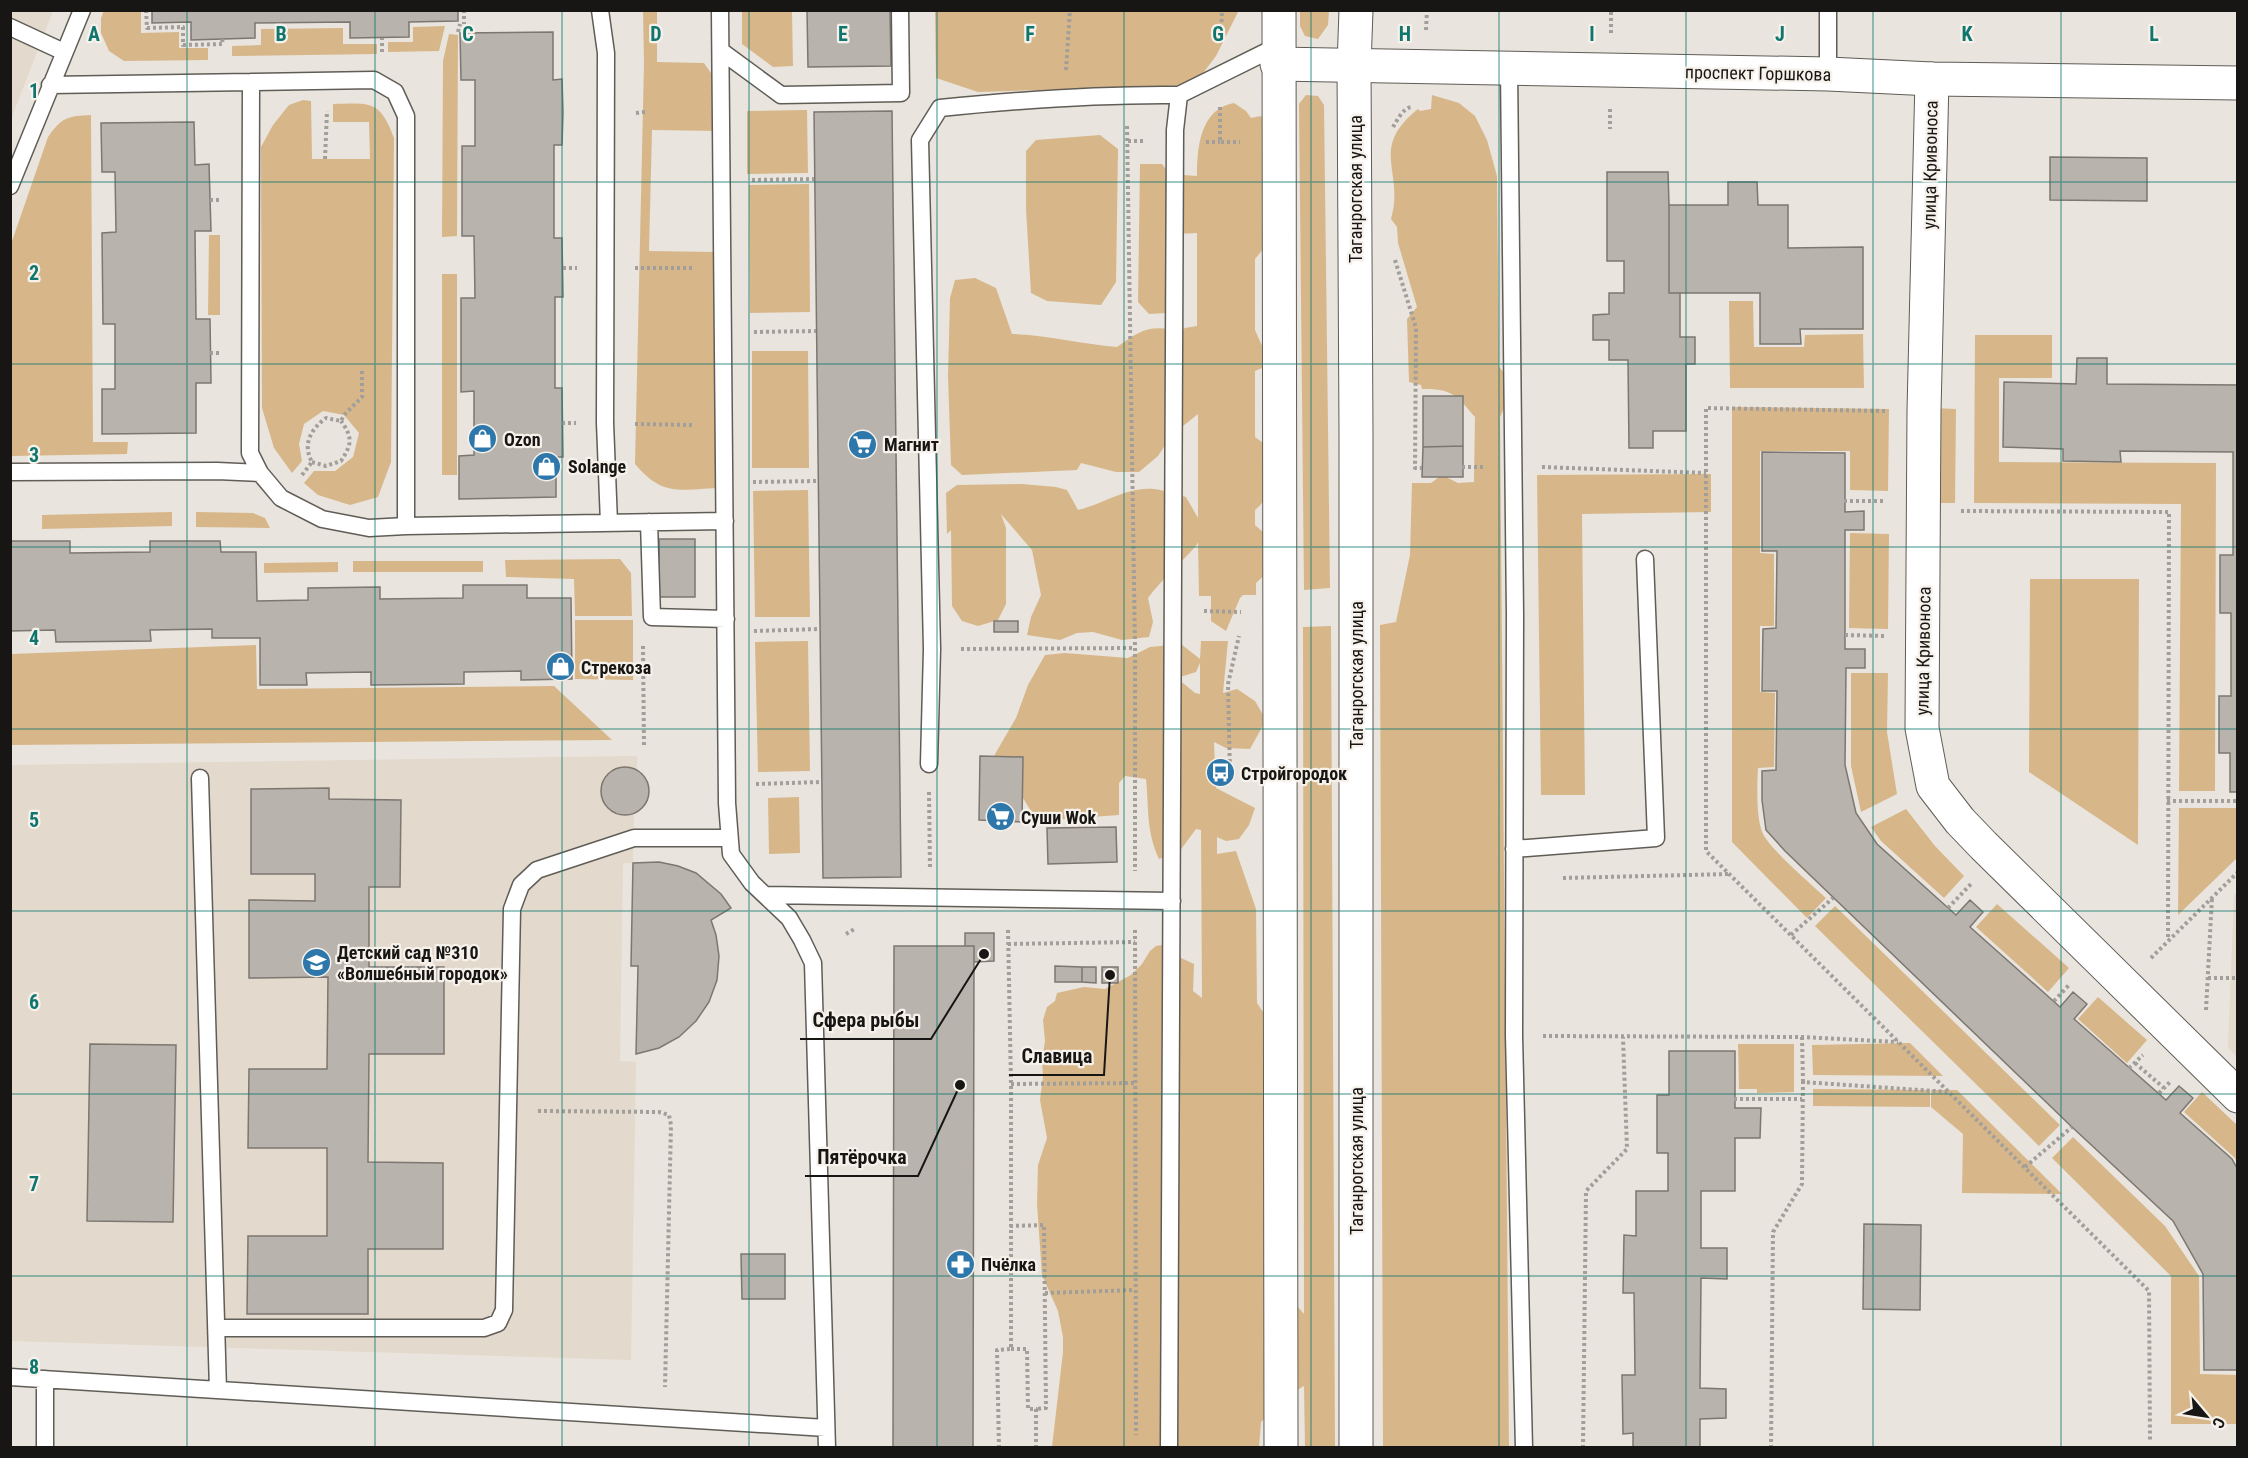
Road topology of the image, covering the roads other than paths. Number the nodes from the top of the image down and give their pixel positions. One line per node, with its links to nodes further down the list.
1 (82, 10): 10 (lane)
2 (600, 10): 25 (lane)
3 (720, 10): 9 (lane)
4 (900, 10): 9 (lane)
5 (1279, 10): 11 (main road)
6 (1356, 10): 12 (main road, Таганрогская улица)
7 (1828, 10): 14 (lane)
8 (10, 27): 10 (lane)
9 (721, 51): 23 (lane)
10 (64, 52): 18 (lane)
11 (1278, 55): 12 (main road, проспект Горшкова); 19 (lane); 44 (main road)
12 (1354, 66): 13 (main road, проспект Горшкова); 45 (main road, Таганрогская улица)
13 (1509, 69): 14 (main road, проспект Горшкова); 32 (lane)
14 (1828, 74): 15 (main road, проспект Горшкова)
15 (1932, 79): 17 (main road, проспект Горшкова); 35 (main road, улица Кривоноса)
16 (251, 82): 18 (lane); 22 (lane); 26 (lane)
17 (2238, 83)
18 (50, 86): 20 (lane)
19 (1179, 95): 29 (lane); 34 (lane)
20 (10, 186)
21 (10, 472): 22 (lane)
22 (260, 473): 26 (lane)
23 (725, 521): 24 (lane); 28 (lane)
24 (649, 522): 25 (lane); 28 (lane)
25 (609, 523): 26 (lane)
26 (406, 526)
27 (1645, 560): 32 (lane)
28 (726, 620): 31 (lane)
29 (929, 764)
30 (200, 778): 36 (lane)
31 (729, 838): 33 (lane); 36 (lane)
32 (1514, 849): 46 (lane)
33 (765, 896): 34 (lane); 40 (lane)
34 (1172, 901): 43 (lane)
35 (2238, 1096)
36 (216, 1328): 39 (lane)
37 (10, 1377): 38 (lane)
38 (45, 1379): 39 (lane); 41 (lane)
39 (218, 1390): 40 (lane)
40 (826, 1428): 42 (lane)
41 (45, 1448)
42 (826, 1448)
43 (1170, 1448)
44 (1281, 1448)
45 (1356, 1448)
46 (1524, 1448)

